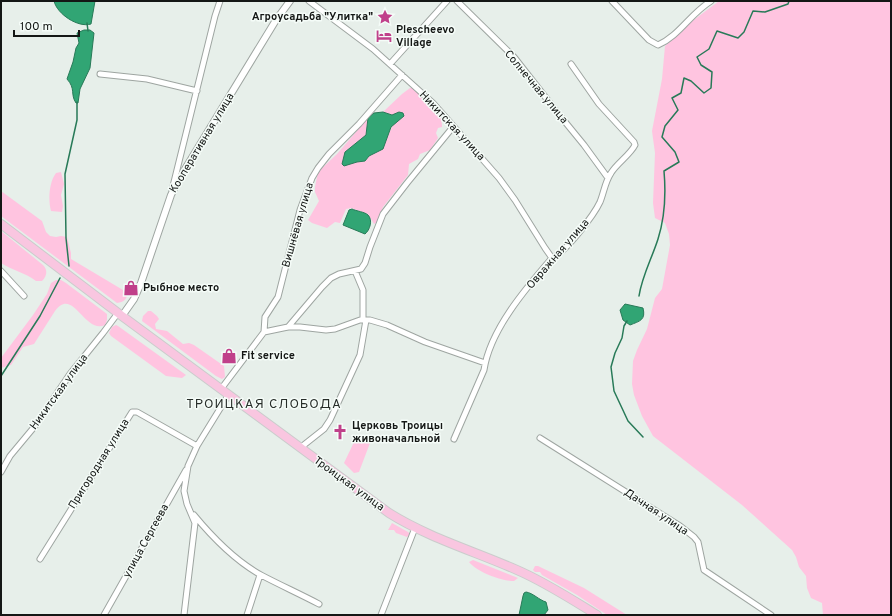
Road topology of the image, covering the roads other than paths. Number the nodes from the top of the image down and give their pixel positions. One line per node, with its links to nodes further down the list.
1 (220, 1): 12 (street)
2 (290, 1): 15 (street, Кооперативная улица)
3 (309, 1): 8 (street, Никитская улица)
4 (447, 1): 8 (street)
5 (457, 1): 14 (street, Солнечная улица)
6 (612, 1): 7 (street)
7 (711, 1)
8 (390, 64): 11 (street, Никитская улица)
9 (571, 64): 14 (street, Овражная улица)
10 (100, 74): 12 (street)
11 (402, 75): 13 (street, Никитская улица); 24 (street, Вишнёвая улица)
12 (197, 91): 15 (street)
13 (454, 127): 17 (street, Никитская улица); 19 (street)
14 (608, 178): 17 (street, Овражная улица)
15 (171, 195): 21 (street, Кооперативная улица)
16 (1, 224): 21 (main road, Троицкая улица)
17 (552, 258): 25 (street, Овражная улица)
18 (1, 271): 20 (street)
19 (355, 271): 22 (street); 23 (street)
20 (24, 296)
21 (120, 314): 26 (main road, Троицкая улица); 33 (street, Никитская улица)
22 (364, 320): 23 (street); 25 (street); 31 (street)
23 (288, 327): 24 (street)
24 (264, 332): 26 (street)
25 (485, 363): 29 (street, Овражная улица)
26 (221, 388): 27 (main road, Троицкая улица)
27 (229, 394): 30 (street); 31 (main road, Троицкая улица)
28 (540, 438): 44 (street, Дачная улица)
29 (454, 439)
30 (197, 446): 32 (street); 36 (street, Пригородная улица)
31 (300, 448): 35 (main road, Троицкая улица)
32 (188, 466): 34 (street); 39 (street, улица Сергеева)
33 (1, 472)
34 (190, 512): 37 (street); 40 (street)
35 (415, 528): 42 (street); 43 (main road, Троицкая улица)
36 (40, 559)
37 (260, 575): 38 (street); 41 (street)
38 (319, 604)
39 (104, 615)
40 (184, 615)
41 (247, 615)
42 (381, 615)
43 (597, 615)
44 (771, 615)

